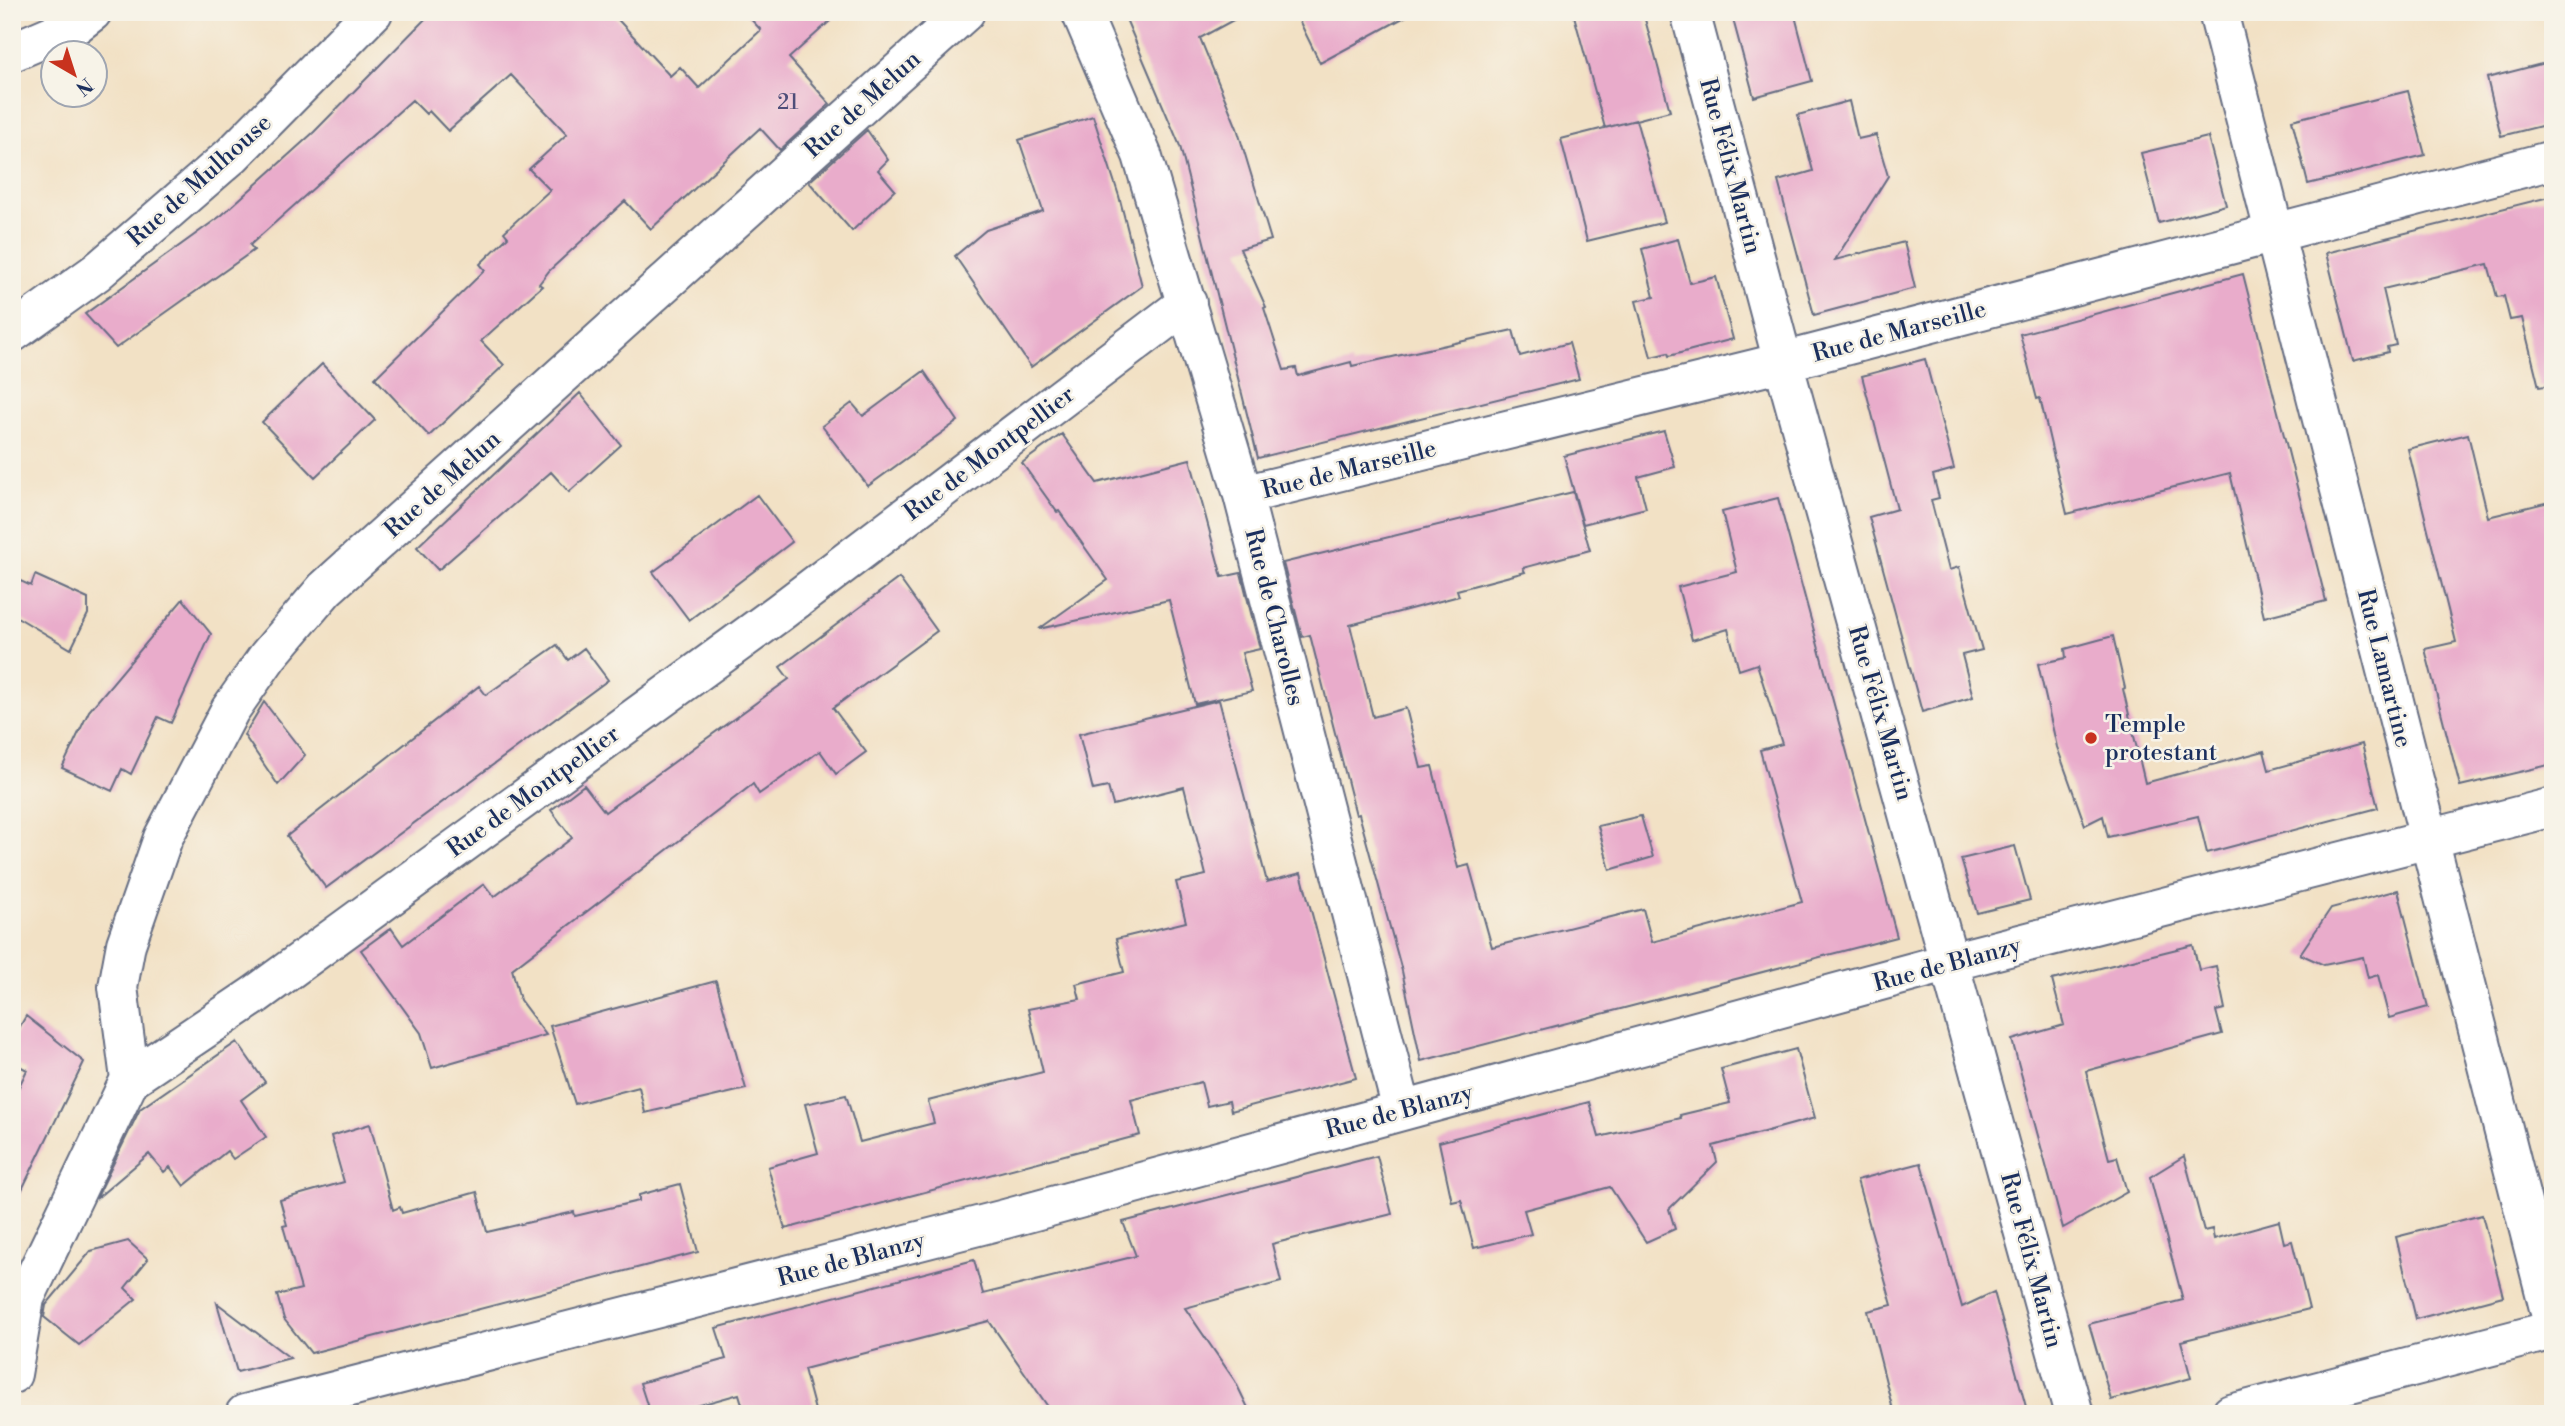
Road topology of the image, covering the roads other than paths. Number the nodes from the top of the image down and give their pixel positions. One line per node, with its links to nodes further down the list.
1 (92, 12): 7 (street)
2 (373, 12): 11 (street, Rue de Mulhouse)
3 (965, 12): 17 (street, Rue de Melun)
4 (1081, 12): 10 (street, Rue de Charolles)
5 (1689, 12): 12 (street, Rue Félix Martin)
6 (2218, 12): 9 (street, Rue Lamartine)
7 (12, 52)
8 (2553, 160): 9 (street, Rue de Marseille)
9 (2274, 233): 12 (street, Rue de Marseille); 15 (street, Rue Lamartine)
10 (1186, 303): 13 (street, Rue de Charolles); 17 (street, Rue de Montpellier)
11 (12, 333)
12 (1783, 362): 13 (street, Rue de Marseille); 16 (street, Rue Félix Martin)
13 (1243, 495): 18 (street, Rue de Charolles)
14 (2553, 807): 15 (street, Rue de Blanzy)
15 (2429, 838): 16 (street, Rue de Blanzy); 19 (street, Rue Lamartine)
16 (1950, 962): 18 (street, Rue de Blanzy); 23 (street, Rue Félix Martin)
17 (130, 1079): 21 (street)
18 (1402, 1110): 22 (street, Rue de Blanzy)
19 (2553, 1324)
20 (2553, 1331): 24 (street)
21 (12, 1374)
22 (245, 1414)
23 (2074, 1414)
24 (2231, 1414)

